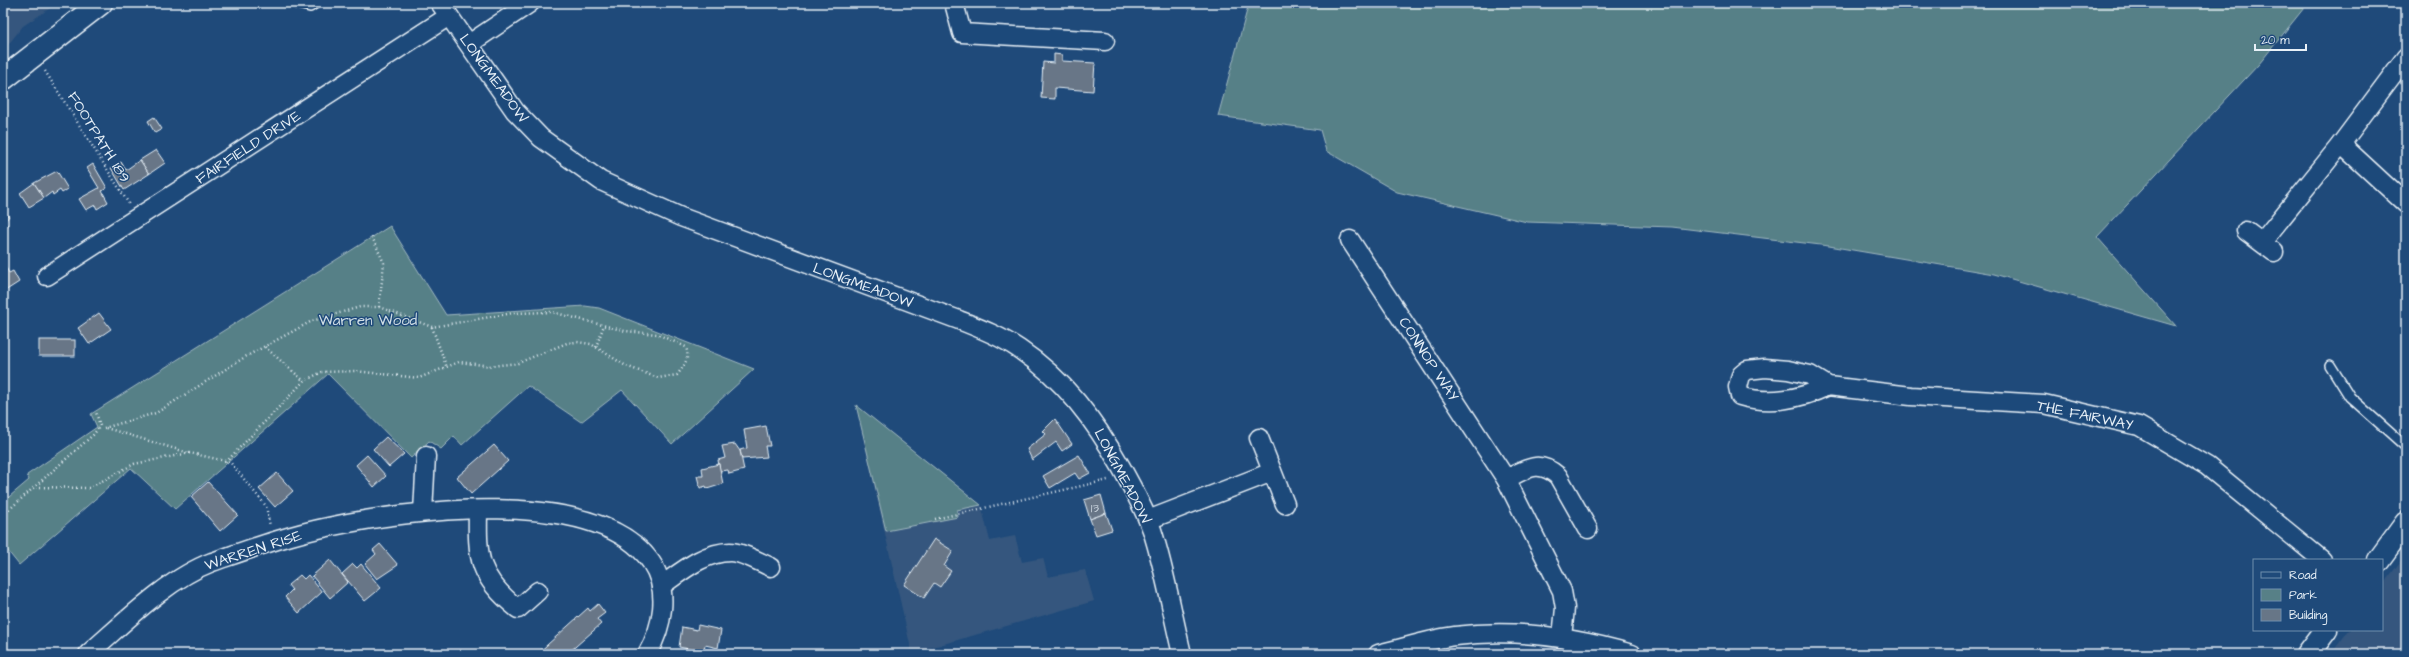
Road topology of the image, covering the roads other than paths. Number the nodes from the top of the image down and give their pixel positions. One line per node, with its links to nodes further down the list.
1 (101, 3): 10 (main road)
2 (294, 3): 3 (lane)
3 (316, 3)
4 (530, 3): 8 (street)
5 (954, 3): 7 (street)
6 (445, 10): 8 (street, LONGMEADOW); 15 (street, FAIRFIELD DRIVE)
7 (1105, 41)
8 (469, 44): 26 (street, LONGMEADOW)
9 (2406, 57): 11 (street)
10 (5, 74)
11 (2341, 144): 12 (street); 13 (street)
12 (2406, 204)
13 (2246, 231)
14 (1350, 240): 22 (street, CONNOP WAY)
15 (47, 276)
16 (2330, 365): 19 (lane)
17 (1828, 386): 29 (street, THE FAIRWAY)
18 (1259, 438): 21 (street)
19 (2406, 447)
20 (426, 456): 25 (street)
21 (1272, 472): 23 (street); 26 (street)
22 (1506, 479): 28 (street); 35 (street, CONNOP WAY)
23 (1285, 504)
24 (478, 510): 25 (street, WARREN RISE); 32 (street, WARREN RISE); 33 (street)
25 (423, 512): 36 (street, WARREN RISE)
26 (1148, 520): 38 (street, LONGMEADOW)
27 (2406, 524): 30 (main road)
28 (1588, 529)
29 (2321, 559)
30 (2380, 559)
31 (771, 567): 32 (street)
32 (661, 586): 37 (street, WARREN RISE)
33 (538, 591)
34 (2325, 631): 41 (main road)
35 (1562, 637): 39 (street); 40 (street)
36 (88, 654)
37 (647, 654)
38 (1182, 654)
39 (1378, 654)
40 (1632, 654)
41 (2308, 654)

